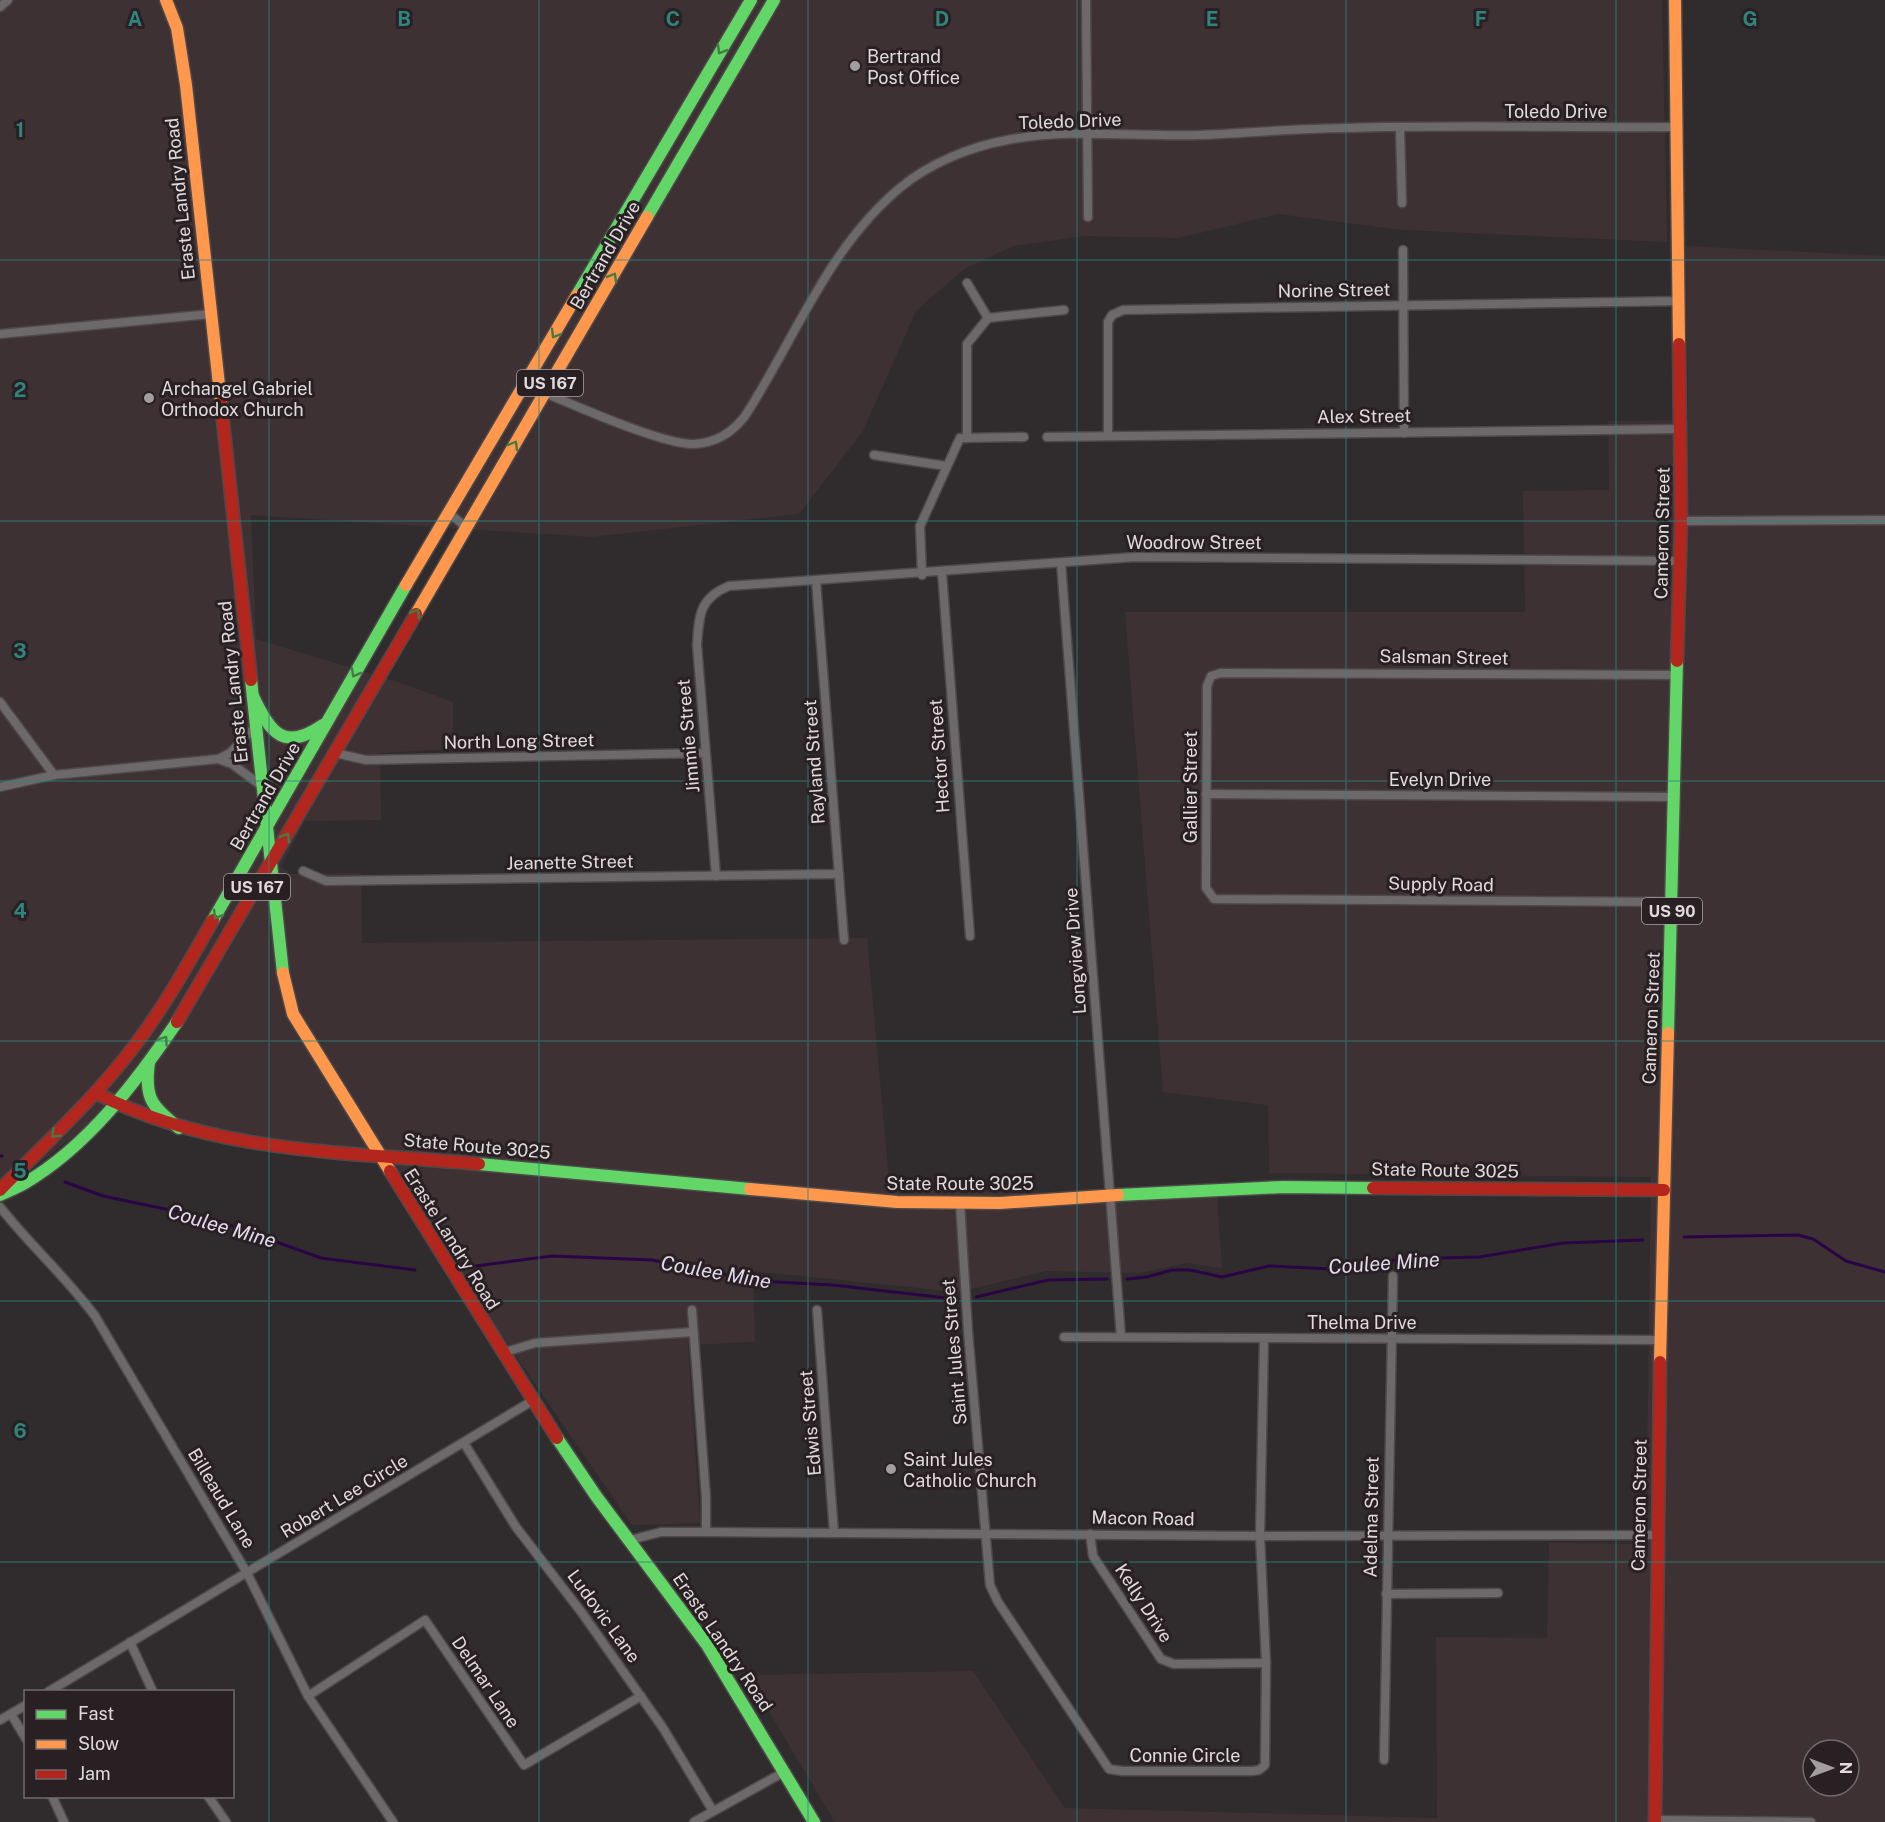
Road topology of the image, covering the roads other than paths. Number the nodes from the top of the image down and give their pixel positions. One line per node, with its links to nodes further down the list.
1 (8, 0): 7 (street)
2 (166, 0): 18 (main road, Eraste Landry Road)
3 (751, 0): 30 (main road, Bertrand Drive / US 167, one-way to 30)
4 (774, 0): 21 (main road, Bertrand Drive / US 167, one-way to 4)
5 (1086, 0): 10 (street)
6 (1675, 0): 8 (main road, Cameron Street / US 90)
7 (0, 7)
8 (1676, 127): 9 (street, Toledo Drive); 15 (main road, Cameron Street / US 90)
9 (1400, 129): 10 (street, Toledo Drive); 11 (street)
10 (1087, 135): 12 (street); 21 (street, Toledo Drive)
11 (1402, 203)
12 (1088, 217)
13 (1402, 250): 16 (street)
14 (968, 283): 19 (street)
15 (1680, 301): 16 (street, Norine Street); 22 (main road, Cameron Street / US 90)
16 (1404, 305): 23 (street); 24 (street, Norine Street)
17 (1064, 309): 19 (street)
18 (211, 314): 20 (street); 42 (main road, Eraste Landry Road)
19 (988, 318): 27 (street)
20 (0, 334)
21 (545, 393): 33 (main road, Bertrand Drive / US 167, one-way to 21)
22 (1681, 429): 23 (street, Alex Street); 32 (main road, Cameron Street / US 90)
23 (1404, 433): 24 (street, Alex Street)
24 (1108, 435): 26 (street, Alex Street)
25 (1024, 437): 27 (street)
26 (1047, 437)
27 (968, 438): 29 (street)
28 (874, 455): 29 (street)
29 (946, 466): 37 (street)
30 (450, 514): 33 (street); 44 (main road, Bertrand Drive / US 167, one-way to 44)
31 (1885, 520): 32 (street)
32 (1681, 521): 34 (main road, Cameron Street / US 90)
33 (466, 527): 46 (main road, Bertrand Drive / US 167, one-way to 33)
34 (1680, 561): 35 (street, Woodrow Street); 40 (main road, Cameron Street / US 90)
35 (1061, 563): 36 (street, Woodrow Street); 71 (street, Longview Drive)
36 (942, 573): 37 (street, Woodrow Street); 61 (street, Hector Street)
37 (922, 574): 38 (street, Woodrow Street)
38 (816, 581): 39 (street, Woodrow Street); 57 (street, Rayland Street)
39 (710, 595): 47 (street, Jimmie Street)
40 (1678, 675): 41 (street, Salsman Street); 53 (main road, Cameron Street / US 90)
41 (1211, 676): 52 (street, Gallier Street)
42 (252, 696): 44 (main road); 45 (main road, Eraste Landry Road)
43 (0, 702): 49 (street)
44 (327, 722): 54 (main road, Bertrand Drive / US 167)
45 (256, 726): 48 (street); 51 (main road, Eraste Landry Road)
46 (335, 753): 47 (street, North Long Street); 55 (main road, Bertrand Drive / US 167, one-way to 46)
47 (705, 753): 58 (street, Jimmie Street)
48 (218, 759): 49 (street); 51 (street)
49 (54, 775): 50 (street)
50 (0, 787)
51 (263, 787): 54 (main road, Eraste Landry Road)
52 (1206, 794): 53 (street, Evelyn Drive); 59 (street, Gallier Street)
53 (1674, 796): 60 (main road, Cameron Street / US 90)
54 (268, 828): 55 (main road, Eraste Landry Road); 64 (main road, Bertrand Drive / US 167, one-way to 64)
55 (272, 862): 63 (main road, Bertrand Drive / US 167, one-way to 55); 67 (main road, Eraste Landry Road)
56 (303, 871): 58 (street, Jeanette Street)
57 (839, 874): 58 (street, Jeanette Street); 62 (street, Rayland Street)
58 (716, 876)
59 (1211, 897): 60 (street, Supply Road)
60 (1672, 903): 69 (main road, Cameron Street / US 90)
61 (970, 936)
62 (844, 940)
63 (149, 1062): 65 (main road, Bertrand Drive / US 167); 66 (main road)
64 (96, 1093): 65 (main road, State Route 3025); 68 (main road, Bertrand Drive / US 167, one-way to 68)
65 (116, 1104): 66 (main road, State Route 3025); 70 (main road, Bertrand Drive / US 167)
66 (179, 1128): 67 (main road, State Route 3025)
67 (378, 1155): 72 (main road, State Route 3025); 83 (main road, Eraste Landry Road)
68 (0, 1190)
69 (1664, 1191): 71 (main road, State Route 3025); 82 (main road, Cameron Street / US 90)
70 (0, 1195)
71 (1111, 1196): 72 (main road, State Route 3025); 79 (street, Longview Drive)
72 (960, 1203): 88 (street, Saint Jules Street)
73 (0, 1207): 94 (street, Billeaud Lane)
74 (1393, 1276): 81 (street, Adelma Street)
75 (692, 1310): 77 (street)
76 (817, 1310): 87 (street, Edwis Street)
77 (693, 1332): 83 (street); 86 (street)
78 (1064, 1337): 79 (street, Thelma Drive)
79 (1120, 1337): 80 (street, Thelma Drive)
80 (1264, 1338): 81 (street, Thelma Drive); 92 (street, Connie Circle)
81 (1392, 1338): 82 (street, Thelma Drive); 90 (street, Adelma Street)
82 (1660, 1340): 91 (main road, Cameron Street / US 90)
83 (502, 1353): 84 (main road, Eraste Landry Road)
84 (532, 1401): 85 (street, Robert Lee Circle); 93 (main road, Eraste Landry Road)
85 (464, 1443): 94 (street, Robert Lee Circle); 102 (street, Ludovic Lane)
86 (706, 1532): 87 (street, Macon Road); 93 (street, Macon Road)
87 (834, 1533): 88 (street, Macon Road)
88 (985, 1533): 89 (street, Macon Road); 98 (street, Connie Circle)
89 (1090, 1534): 92 (street, Macon Road); 98 (street, Kelly Drive)
90 (1387, 1535): 91 (street, Macon Road); 92 (street, Macon Road); 96 (street, Adelma Street)
91 (1657, 1535): 112 (main road, Cameron Street / US 90)
92 (1260, 1536): 98 (street, Connie Circle)
93 (630, 1540): 108 (main road, Eraste Landry Road)
94 (247, 1573): 97 (street, Robert Lee Circle); 101 (street, Billeaud Lane)
95 (1498, 1593): 96 (street)
96 (1386, 1594): 107 (street, Adelma Street)
97 (130, 1642): 99 (street, Robert Lee Circle); 100 (street)
98 (1266, 1663)
99 (51, 1690)
100 (152, 1690)
101 (308, 1696): 102 (street, Delmar Lane); 115 (street, Billeaud Lane)
102 (641, 1696): 111 (street, Ludovic Lane)
103 (24, 1706): 104 (street)
104 (11, 1714): 105 (street); 106 (street)
105 (0, 1720)
106 (24, 1736)
107 (1384, 1760)
108 (784, 1772): 111 (street); 117 (main road, Eraste Landry Road)
109 (52, 1798): 113 (street)
110 (209, 1798): 114 (street)
111 (713, 1811): 116 (street)
112 (1655, 1821): 118 (street)
113 (64, 1822)
114 (226, 1822)
115 (393, 1822)
116 (694, 1822)
117 (814, 1822)
118 (1811, 1822)

